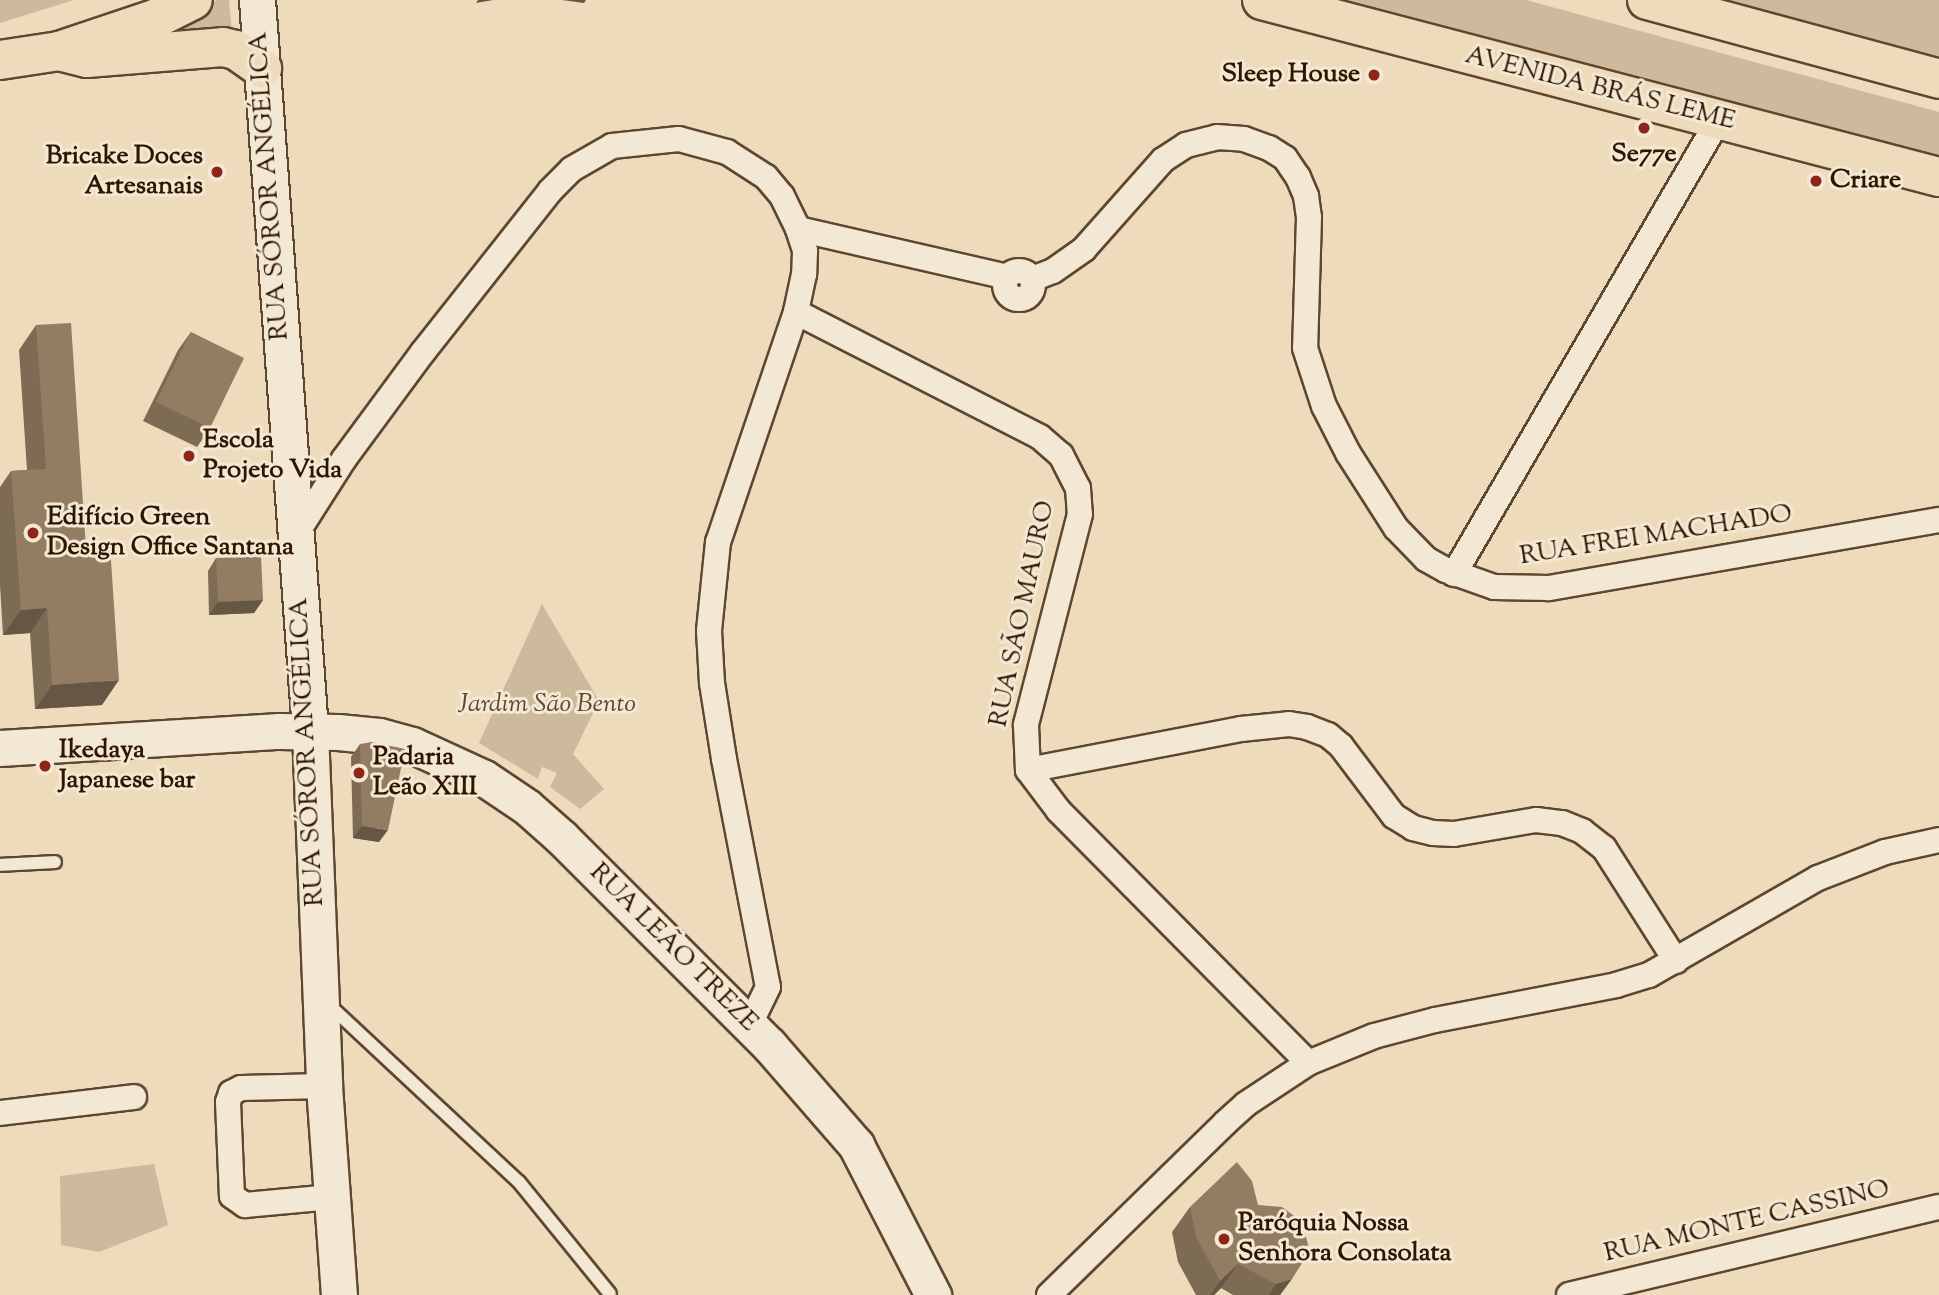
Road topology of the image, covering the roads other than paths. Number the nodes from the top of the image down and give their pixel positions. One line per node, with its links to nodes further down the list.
1 (192, 0): 6 (main road)
2 (257, 0): 9 (street, RUA SÓROR ANGÉLICA)
3 (1262, 0): 7 (main road, AVENIDA BRÁS LEME)
4 (1369, 0): 7 (main road)
5 (1647, 0): 10 (main road)
6 (59, 51): 8 (main road); 9 (main road)
7 (1465, 54): 11 (main road, AVENIDA BRÁS LEME)
8 (0, 60)
9 (262, 68): 16 (street, RUA SÓROR ANGÉLICA)
10 (1939, 79)
11 (1719, 119): 12 (main road, AVENIDA BRÁS LEME); 17 (street)
12 (1939, 177)
13 (798, 229): 14 (street); 16 (street); 17 (street, RUA FREI MACHADO)
14 (796, 312): 20 (street, RUA SÃO MAURO); 26 (street)
15 (1939, 520): 17 (street, RUA FREI MACHADO)
16 (295, 537): 18 (street, RUA SÓROR ANGÉLICA)
17 (1454, 574)
18 (310, 731): 19 (street, RUA LEÃO TREZE); 25 (street, RUA SÓROR ANGÉLICA); 26 (street, RUA LEÃO TREZE)
19 (0, 748)
20 (1028, 770): 24 (street); 27 (street)
21 (1939, 840): 24 (street)
22 (55, 862): 23 (lane)
23 (0, 865)
24 (1676, 961): 27 (street)
25 (321, 999): 28 (street, RUA SÓROR ANGÉLICA); 33 (lane)
26 (750, 1024): 35 (street, RUA LEÃO TREZE)
27 (1308, 1063): 36 (street)
28 (324, 1086): 31 (street, RUA SÓROR ANGÉLICA); 31 (street)
29 (134, 1097): 30 (street)
30 (0, 1113)
31 (332, 1197): 34 (street, RUA SÓROR ANGÉLICA)
32 (1939, 1208): 37 (street, RUA MONTE CASSINO)
33 (610, 1294)
34 (339, 1295)
35 (933, 1295)
36 (1049, 1295)
37 (1569, 1295)

